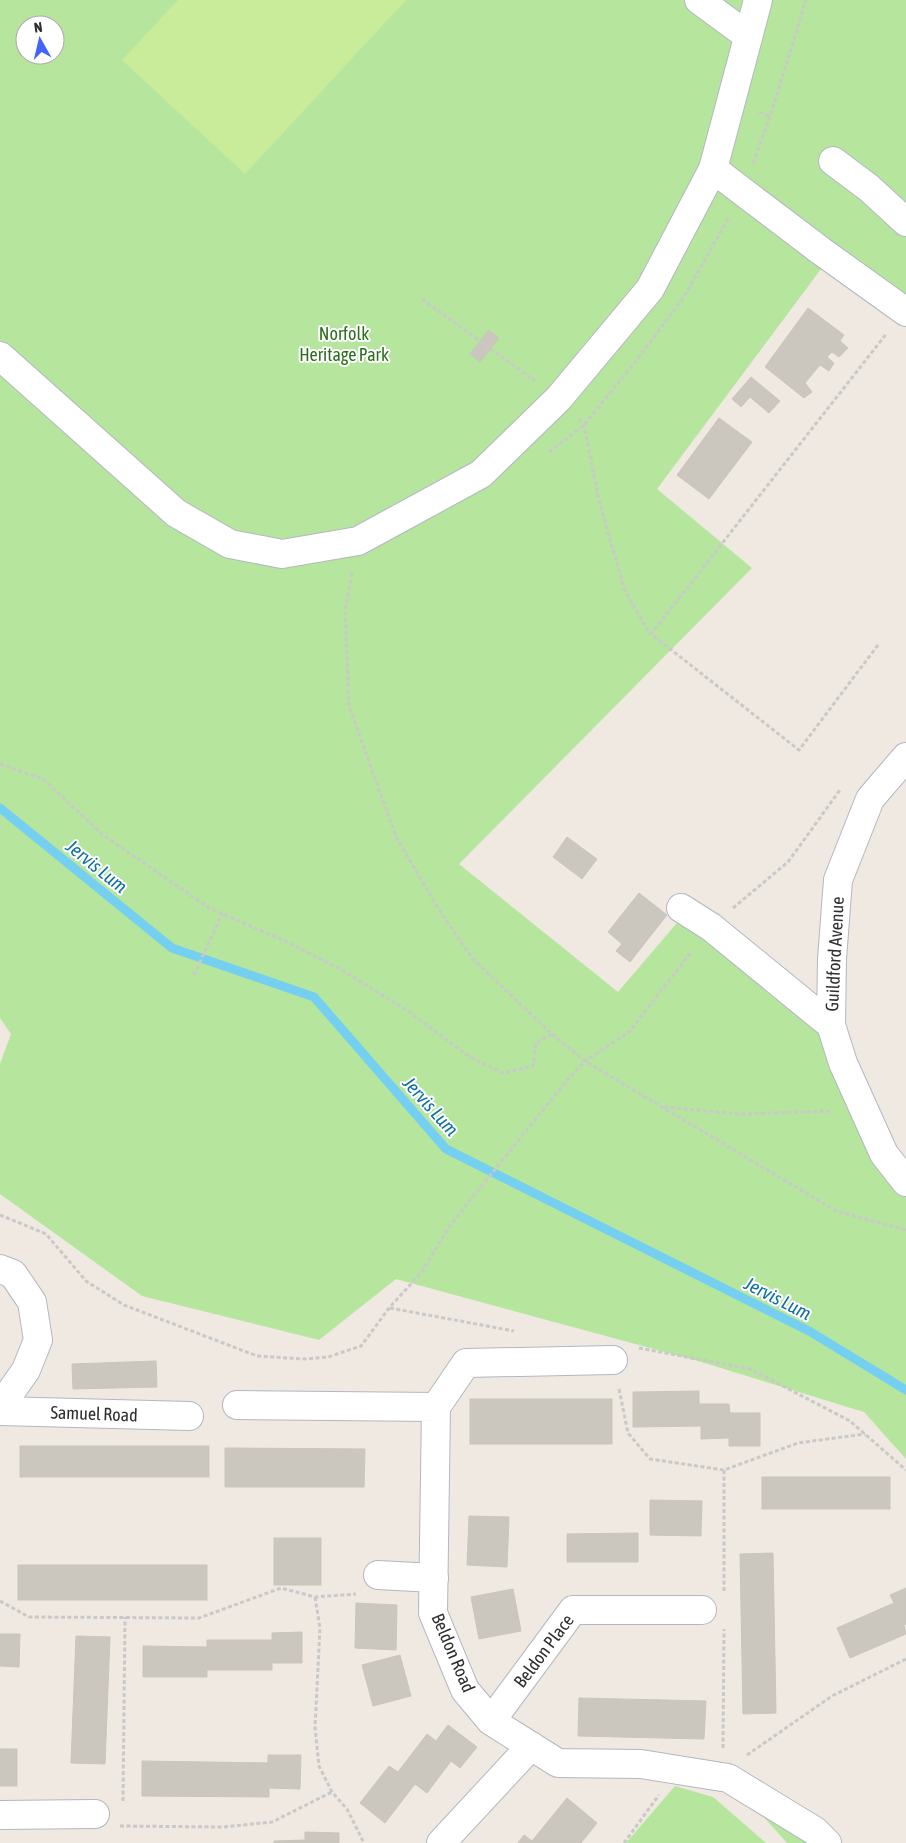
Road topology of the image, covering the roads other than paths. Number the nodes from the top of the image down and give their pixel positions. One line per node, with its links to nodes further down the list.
1 (699, 0): 3 (street)
2 (758, 0): 3 (street)
3 (748, 36): 5 (street)
4 (833, 161): 6 (street)
5 (713, 169): 7 (street); 8 (street)
6 (906, 222)
7 (905, 312)
8 (0, 356)
9 (906, 757): 11 (street, Guildford Avenue)
10 (681, 908): 11 (street)
11 (831, 1025): 12 (street, Guildford Avenue)
12 (906, 1182)
13 (0, 1269): 16 (street)
14 (613, 1360): 17 (street)
15 (237, 1405): 17 (street)
16 (0, 1407)
17 (436, 1407): 21 (street, Beldon Road)
18 (0, 1411): 19 (street, Samuel Road)
19 (189, 1416)
20 (378, 1575): 21 (street)
21 (434, 1578): 23 (street, Beldon Road)
22 (702, 1610): 23 (street, Beldon Place)
23 (492, 1721): 24 (street, Beldon Road)
24 (531, 1746): 27 (street); 28 (street, Beldon Road)
25 (95, 1814): 26 (street)
26 (0, 1815)
27 (442, 1843)
28 (827, 1843)

